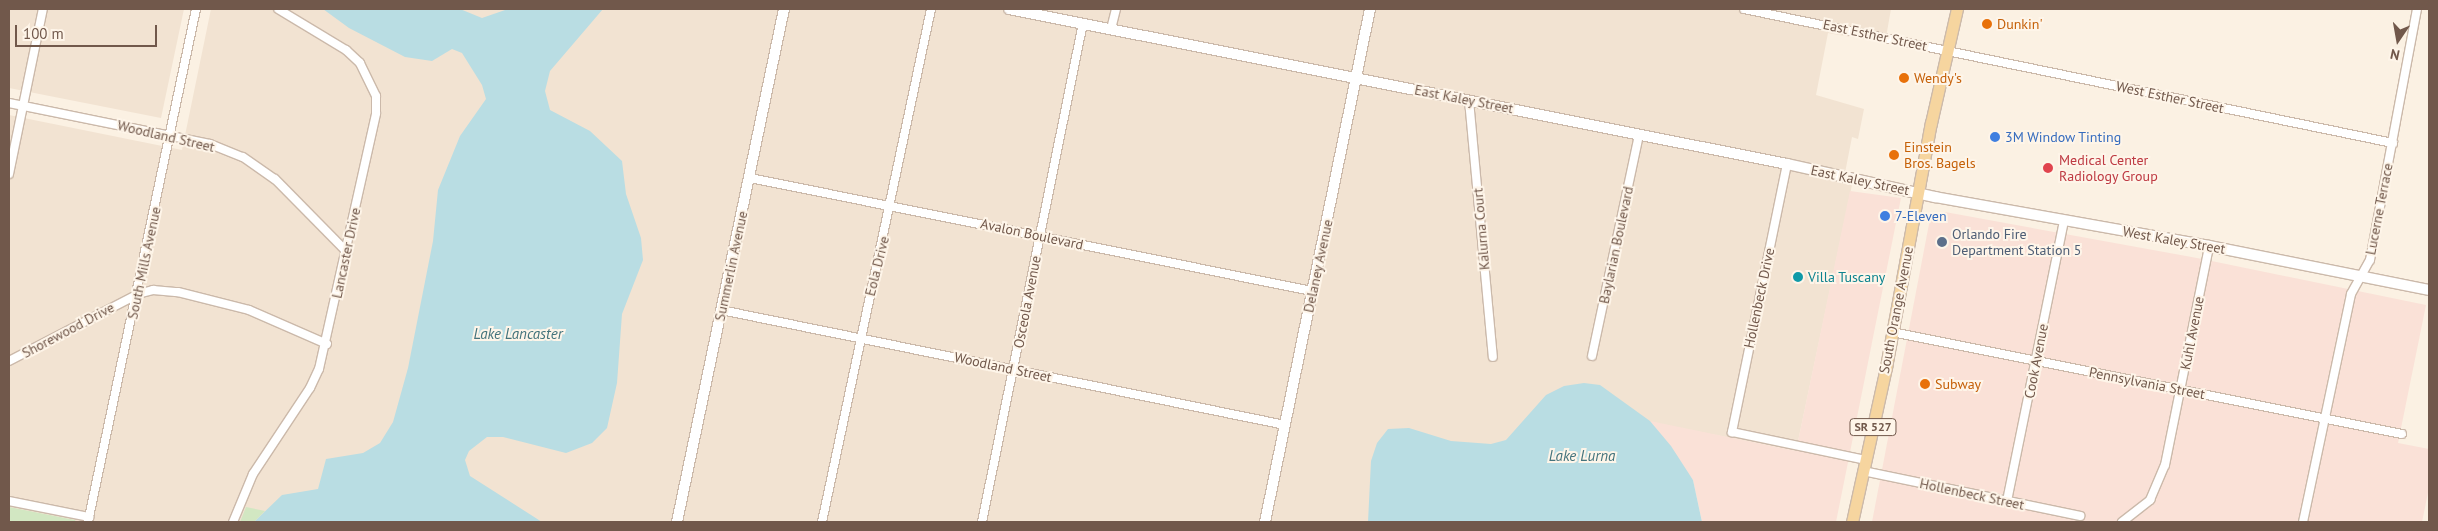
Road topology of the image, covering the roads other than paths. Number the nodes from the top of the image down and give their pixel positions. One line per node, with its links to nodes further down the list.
1 (43, 9): 18 (street)
2 (196, 9): 20 (street, South Mills Avenue)
3 (278, 9): 30 (street, Lancaster Drive)
4 (784, 9): 24 (street, Summerlin Avenue)
5 (931, 9): 26 (street, Eola Drive)
6 (1009, 9): 12 (street, East Kaley Street)
7 (1116, 9): 13 (street)
8 (1370, 9): 15 (street, Delaney Avenue)
9 (1744, 9): 14 (street, East Esther Street)
10 (1957, 9): 14 (main road, South Orange Avenue / SR 527)
11 (2417, 9): 21 (street, Lucerne Terrace)
12 (1083, 23): 13 (street, East Kaley Street); 28 (street, Osceola Avenue)
13 (1111, 29): 15 (street, East Kaley Street)
14 (1947, 51): 21 (street, West Esther Street); 25 (main road, South Orange Avenue / SR 527)
15 (1357, 78): 16 (street, East Kaley Street); 33 (street, Delaney Avenue)
16 (1469, 100): 19 (street, East Kaley Street); 40 (street, Kalurna Court)
17 (9, 103): 18 (street, Woodland Street)
18 (22, 106): 20 (street, Woodland Street); 23 (street)
19 (1639, 135): 22 (street, East Kaley Street); 39 (street, Baylarian Boulevard)
20 (171, 136): 30 (street, Woodland Street); 34 (street, South Mills Avenue)
21 (2393, 143): 31 (street, Lucerne Terrace)
22 (1787, 164): 25 (street, East Kaley Street); 47 (street, Hollenbeck Drive)
23 (9, 174)
24 (750, 178): 26 (street, Avalon Boulevard); 35 (street, Summerlin Avenue)
25 (1918, 193): 27 (street, West Kaley Street); 36 (main road, South Orange Avenue / SR 527)
26 (892, 206): 28 (street, Avalon Boulevard); 37 (street, Eola Drive)
27 (2064, 221): 29 (street, West Kaley Street); 42 (street, Cook Avenue)
28 (1040, 235): 33 (street, Avalon Boulevard); 43 (street, Osceola Avenue)
29 (2209, 246): 31 (street, West Kaley Street); 44 (street, Kuhl Avenue)
30 (347, 252): 38 (street, Lancaster Drive)
31 (2360, 276): 32 (street, West Kaley Street); 45 (street, Lucerne Terrace)
32 (2429, 290)
33 (1312, 292): 46 (street, Delaney Avenue)
34 (138, 294): 38 (street, Shorewood Drive); 41 (street, Shorewood Drive); 53 (street, South Mills Avenue)
35 (721, 310): 37 (street, Woodland Street); 55 (street, Summerlin Avenue)
36 (1892, 332): 42 (street, Pennsylvania Street); 49 (main road, South Orange Avenue / SR 527)
37 (860, 338): 43 (street, Woodland Street); 56 (street, Eola Drive)
38 (327, 344): 54 (street, Lancaster Drive)
39 (1592, 356)
40 (1494, 357)
41 (9, 361)
42 (2036, 362): 44 (street, Pennsylvania Street); 51 (street, Cook Avenue)
43 (1014, 370): 46 (street, Woodland Street); 57 (street, Osceola Avenue)
44 (2180, 390): 45 (street, Pennsylvania Street); 60 (street, Kuhl Avenue)
45 (2324, 418): 48 (street, Pennsylvania Street); 61 (street, Lucerne Terrace)
46 (1285, 425): 58 (street, Delaney Avenue)
47 (1732, 432): 49 (street, Hollenbeck Street)
48 (2402, 434)
49 (1865, 466): 51 (street, Hollenbeck Street); 59 (main road, South Orange Avenue / SR 527)
50 (9, 501): 53 (street)
51 (2007, 501): 52 (street, Hollenbeck Street)
52 (2080, 516)
53 (88, 520)
54 (233, 522)
55 (678, 522)
56 (822, 522)
57 (982, 522)
58 (1264, 522)
59 (1852, 522)
60 (2122, 522)
61 (2303, 522)

